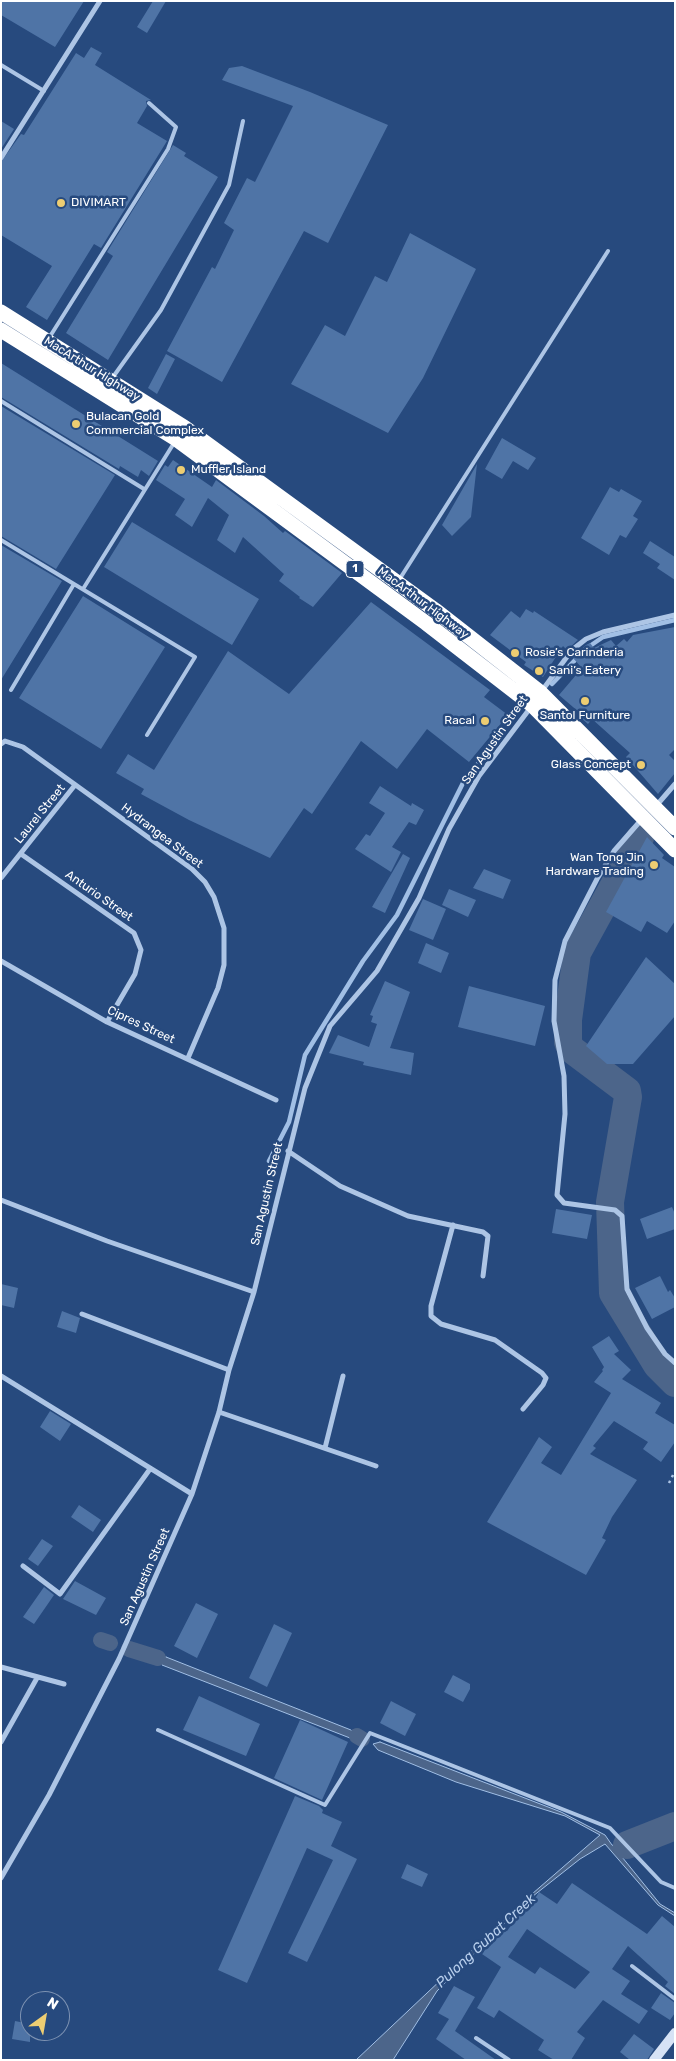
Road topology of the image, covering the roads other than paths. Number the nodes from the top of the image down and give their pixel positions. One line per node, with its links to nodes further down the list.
1 (100, 1): 3 (street)
2 (1, 65): 3 (lane)
3 (45, 91): 6 (street)
4 (149, 103): 10 (lane)
5 (243, 121): 12 (lane)
6 (1, 158)
7 (608, 251): 19 (lane)
8 (1, 312): 10 (highway, MacArthur Highway / 1)
9 (1, 330): 11 (highway, MacArthur Highway / 1)
10 (48, 341): 11 (lane); 12 (highway, MacArthur Highway / 1)
11 (40, 354): 13 (highway, MacArthur Highway / 1)
12 (111, 380): 13 (lane); 15 (highway, MacArthur Highway / 1)
13 (103, 394): 15 (highway, MacArthur Highway / 1)
14 (1, 401): 16 (lane)
15 (180, 433): 16 (lane); 19 (highway, MacArthur Highway / 1)
16 (144, 489): 20 (lane)
17 (1, 540): 18 (lane)
18 (74, 584): 20 (lane); 22 (lane)
19 (392, 588): 23 (highway, MacArthur Highway / 1)
20 (83, 589): 24 (lane)
21 (675, 615): 23 (street, San Agustin Street)
22 (11, 690)
23 (536, 699): 28 (highway, MacArthur Highway / 1); 37 (street, San Agustin Street)
24 (147, 735)
25 (1, 744): 27 (street, Hydrangea Street)
26 (675, 784): 28 (street)
27 (75, 786): 31 (street, Laurel Street); 35 (street, Hydrangea Street)
28 (649, 813): 29 (highway, MacArthur Highway / 1); 30 (highway, MacArthur Highway / 1); 43 (street)
29 (675, 828)
30 (675, 850)
31 (21, 854): 32 (street, Laurel Street); 34 (street, Anturio Street)
32 (1, 878)
33 (1, 961): 34 (street, Cipres Street)
34 (107, 1022): 35 (street, Cipres Street)
35 (188, 1058): 36 (street, Cipres Street)
36 (276, 1100)
37 (288, 1151): 39 (street); 41 (street, San Agustin Street)
38 (1, 1200): 41 (street)
39 (452, 1225): 40 (street); 47 (street)
40 (484, 1276)
41 (254, 1292): 44 (street, San Agustin Street)
42 (82, 1314): 44 (street)
43 (675, 1363)
44 (229, 1370): 48 (street, San Agustin Street)
45 (1, 1376): 51 (street)
46 (343, 1376): 49 (street)
47 (523, 1409)
48 (219, 1412): 49 (street); 52 (street, San Agustin Street)
49 (325, 1448): 50 (street)
50 (376, 1466)
51 (150, 1468): 52 (street); 53 (street)
52 (192, 1494): 59 (street, San Agustin Street)
53 (23, 1566)
54 (1, 1667): 55 (street)
55 (37, 1678): 56 (street); 58 (street)
56 (64, 1684)
57 (158, 1730): 60 (lane)
58 (1, 1742)
59 (1, 1878)
60 (675, 1888)
61 (632, 1966): 62 (lane)
62 (675, 1999)
63 (675, 2033): 66 (street)
64 (476, 2038): 65 (lane)
65 (509, 2060)
66 (654, 2060)

